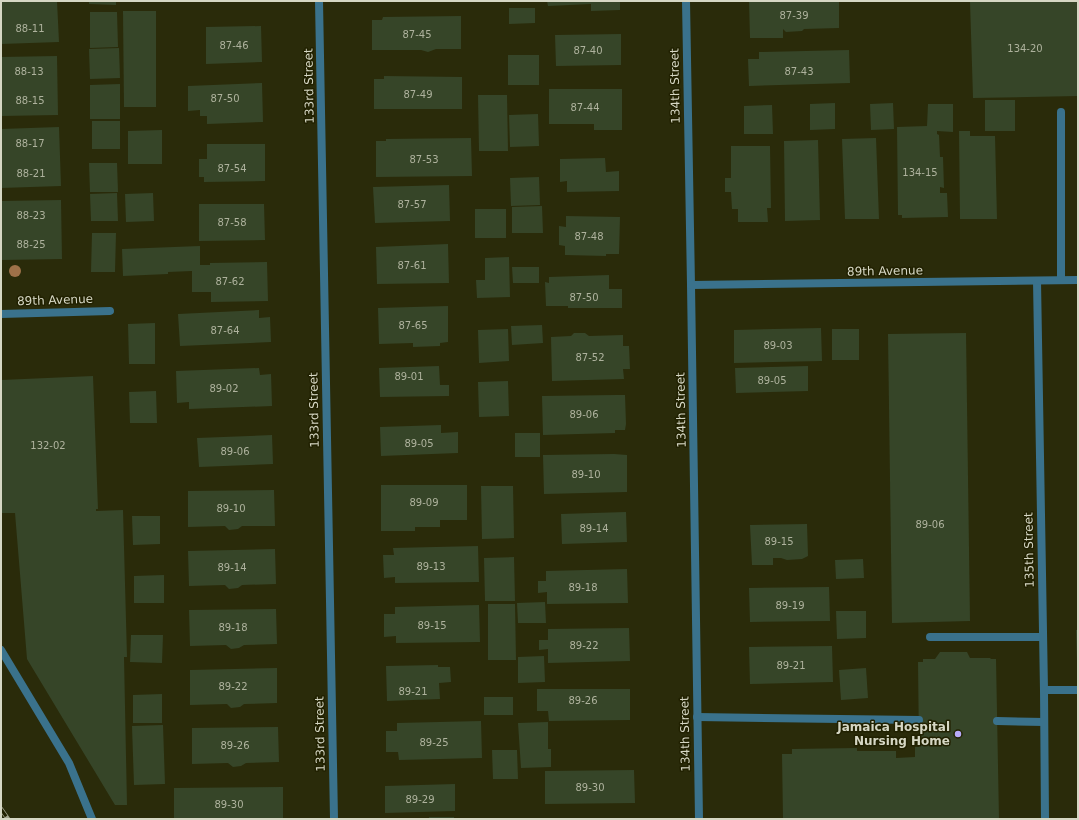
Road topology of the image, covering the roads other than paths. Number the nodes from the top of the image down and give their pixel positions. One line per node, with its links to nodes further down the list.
1 (320, 1): 20 (street, 133rd Street)
2 (686, 1): 7 (street, 134th Street)
3 (1061, 112): 5 (street)
4 (1037, 280): 5 (street, 89th Avenue); 7 (street, 89th Avenue); 11 (street, 135th Street)
5 (1061, 280): 6 (street, 89th Avenue)
6 (1078, 280)
7 (691, 285): 15 (street, 134th Street)
8 (110, 311): 9 (street, 89th Avenue)
9 (1, 314)
10 (930, 637): 11 (street)
11 (1043, 637): 13 (street, 135th Street)
12 (1, 650): 19 (street)
13 (1044, 690): 14 (street); 18 (street, 135th Street)
14 (1077, 690)
15 (697, 718): 16 (street); 21 (street, 134th Street)
16 (919, 720)
17 (997, 721): 18 (street)
18 (1044, 722): 22 (street, 135th Street)
19 (92, 819)
20 (334, 819)
21 (699, 819)
22 (1045, 819)

